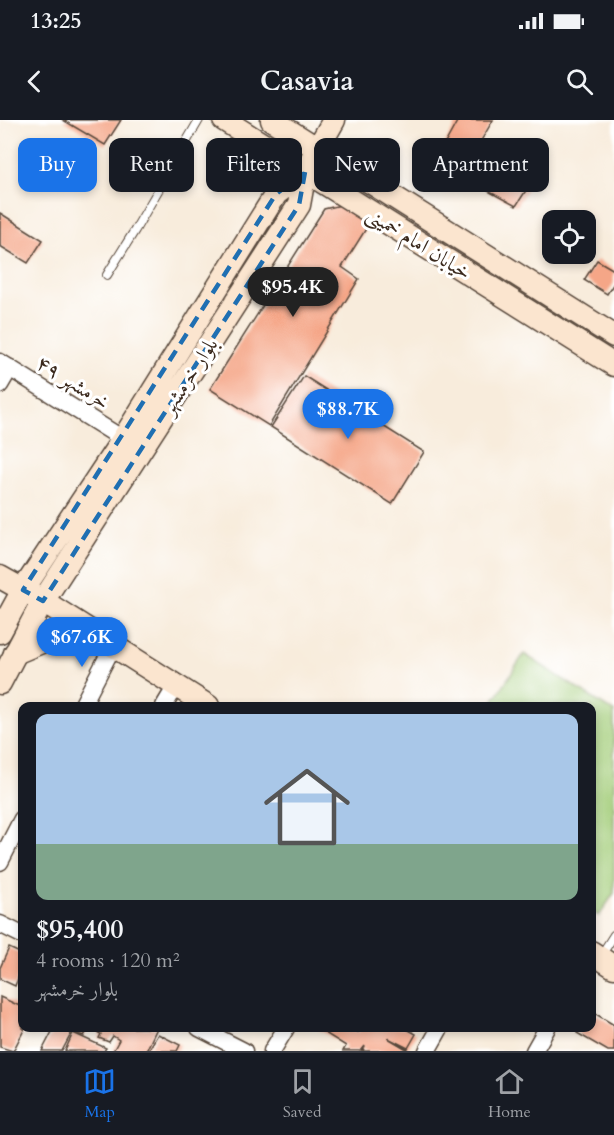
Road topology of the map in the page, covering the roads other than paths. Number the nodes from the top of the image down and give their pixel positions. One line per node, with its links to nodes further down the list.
1 (199, 120): 10 (lane)
2 (224, 120): 8 (main road, خیابان امام خمینی)
3 (272, 120): 6 (main road, خیابان امام خمینی)
4 (334, 120): 5 (main road)
5 (324, 138)
6 (314, 146)
7 (314, 156): 8 (main road)
8 (305, 172): 13 (main road, خیابان امام خمینی); 15 (main road, بلوار خرمشهر); 18 (main road, بلوار خرمشهر)
9 (386, 192): 11 (main road, خیابان امام خمینی)
10 (107, 275)
11 (614, 336)
12 (5, 365): 14 (street); 15 (street, خرمشهر ۴۹)
13 (614, 365)
14 (0, 385)
15 (123, 440): 17 (main road, بلوار خرمشهر)
16 (0, 577): 17 (main road)
17 (23, 590): 18 (main road); 19 (main road, بلوار خرمشهر)
18 (43, 601): 20 (main road); 21 (main road, بلوار خرمشهر)
19 (3, 622)
20 (105, 640): 21 (main road); 23 (main road); 24 (street)
21 (15, 653): 22 (main road, بلوار خرمشهر)
22 (0, 683)
23 (176, 686): 25 (street); 26 (main road)
24 (83, 702)
25 (167, 702)
26 (202, 702)
27 (18, 827): 28 (street)
28 (0, 862)
29 (0, 924): 30 (street)
30 (18, 933)
31 (614, 934): 32 (lane)
32 (602, 959)
33 (207, 1032): 37 (street)
34 (284, 1032): 38 (street)
35 (438, 1032): 39 (street)
36 (545, 1032): 40 (street)
37 (244, 1051)
38 (272, 1051)
39 (427, 1051)
40 (534, 1051)

